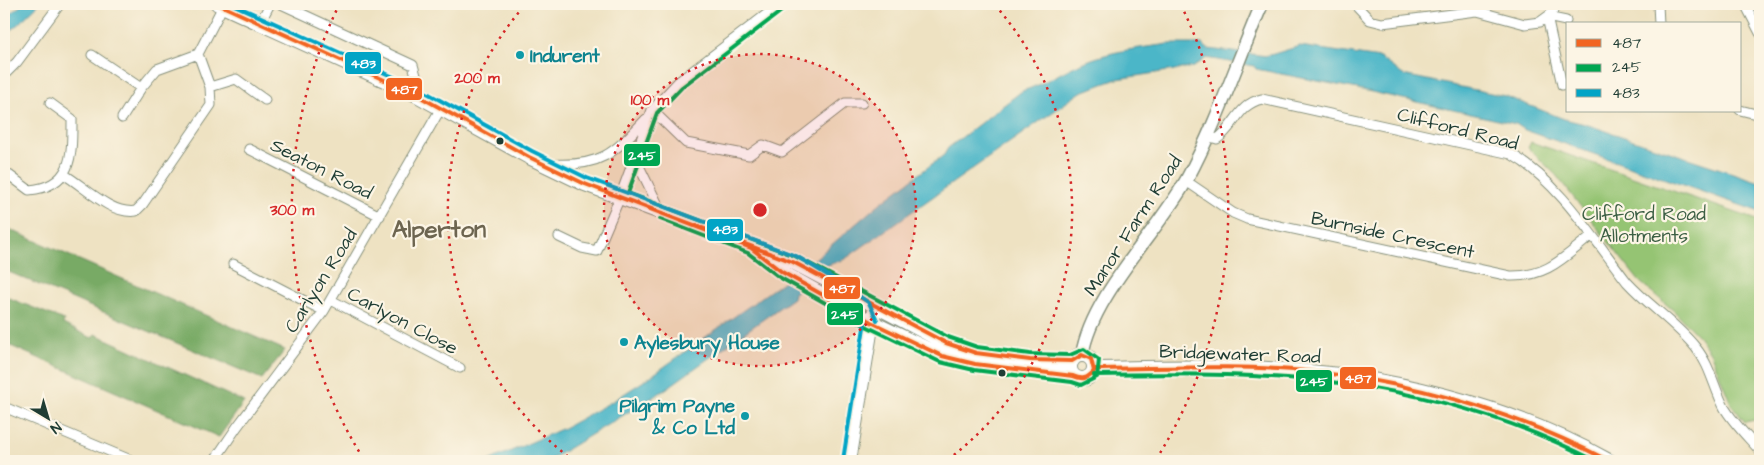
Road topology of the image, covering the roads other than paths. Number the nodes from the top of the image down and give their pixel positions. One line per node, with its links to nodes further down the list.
1 (60, 4): 18 (street)
2 (270, 4): 14 (street)
3 (282, 4): 22 (street)
4 (780, 4): 28 (street)
5 (1262, 4): 31 (street, Manor Farm Road)
6 (1355, 4): 11 (street)
7 (1558, 4): 11 (street)
8 (1658, 4): 13 (street)
9 (1745, 4): 15 (street)
10 (221, 5): 14 (main road); 16 (street)
11 (1547, 17): 12 (street); 19 (street)
12 (1566, 21)
13 (1659, 22)
14 (260, 23): 22 (main road)
15 (1760, 33)
16 (198, 54): 20 (street); 21 (street)
17 (92, 55): 21 (street)
18 (4, 75)
19 (1566, 84)
20 (210, 87): 23 (street); 35 (street)
21 (141, 88): 30 (street)
22 (415, 94): 26 (main road)
23 (265, 100)
24 (50, 103): 35 (street)
25 (862, 104): 28 (street)
26 (442, 108): 34 (main road); 40 (street, Carlyon Road)
27 (1742, 110): 29 (street)
28 (651, 113): 32 (street); 34 (street)
29 (1760, 115)
30 (122, 118)
31 (1207, 136): 36 (street, Manor Farm Road); 41 (street, Clifford Road)
32 (638, 145): 38 (street); 39 (street)
33 (249, 149): 40 (street, Seaton Road)
34 (543, 164): 38 (main road)
35 (64, 175): 37 (street)
36 (1186, 181): 41 (street, Burnside Crescent); 50 (street, Manor Farm Road)
37 (4, 182)
38 (620, 197): 39 (main road); 42 (street)
39 (662, 213): 43 (main road)
40 (380, 216): 46 (street, Carlyon Road)
41 (1591, 236): 55 (street, Clifford Road)
42 (559, 237)
43 (751, 248): 45 (main road); 49 (main road)
44 (233, 264): 48 (street)
45 (841, 290): 47 (main road); 49 (main road)
46 (331, 300): 48 (street, Carlyon Road); 51 (street, Carlyon Close)
47 (876, 305): 49 (main road); 50 (main road)
48 (324, 311): 57 (street, Carlyon Road)
49 (871, 322): 53 (main road); 58 (main road)
50 (1077, 358): 52 (main road); 53 (main road)
51 (460, 368)
52 (1094, 368): 53 (main road); 59 (main road, Bridgewater Road)
53 (1073, 376)
54 (4, 406): 56 (street)
55 (1760, 452)
56 (133, 461)
57 (214, 461)
58 (849, 461)
59 (1609, 461)

